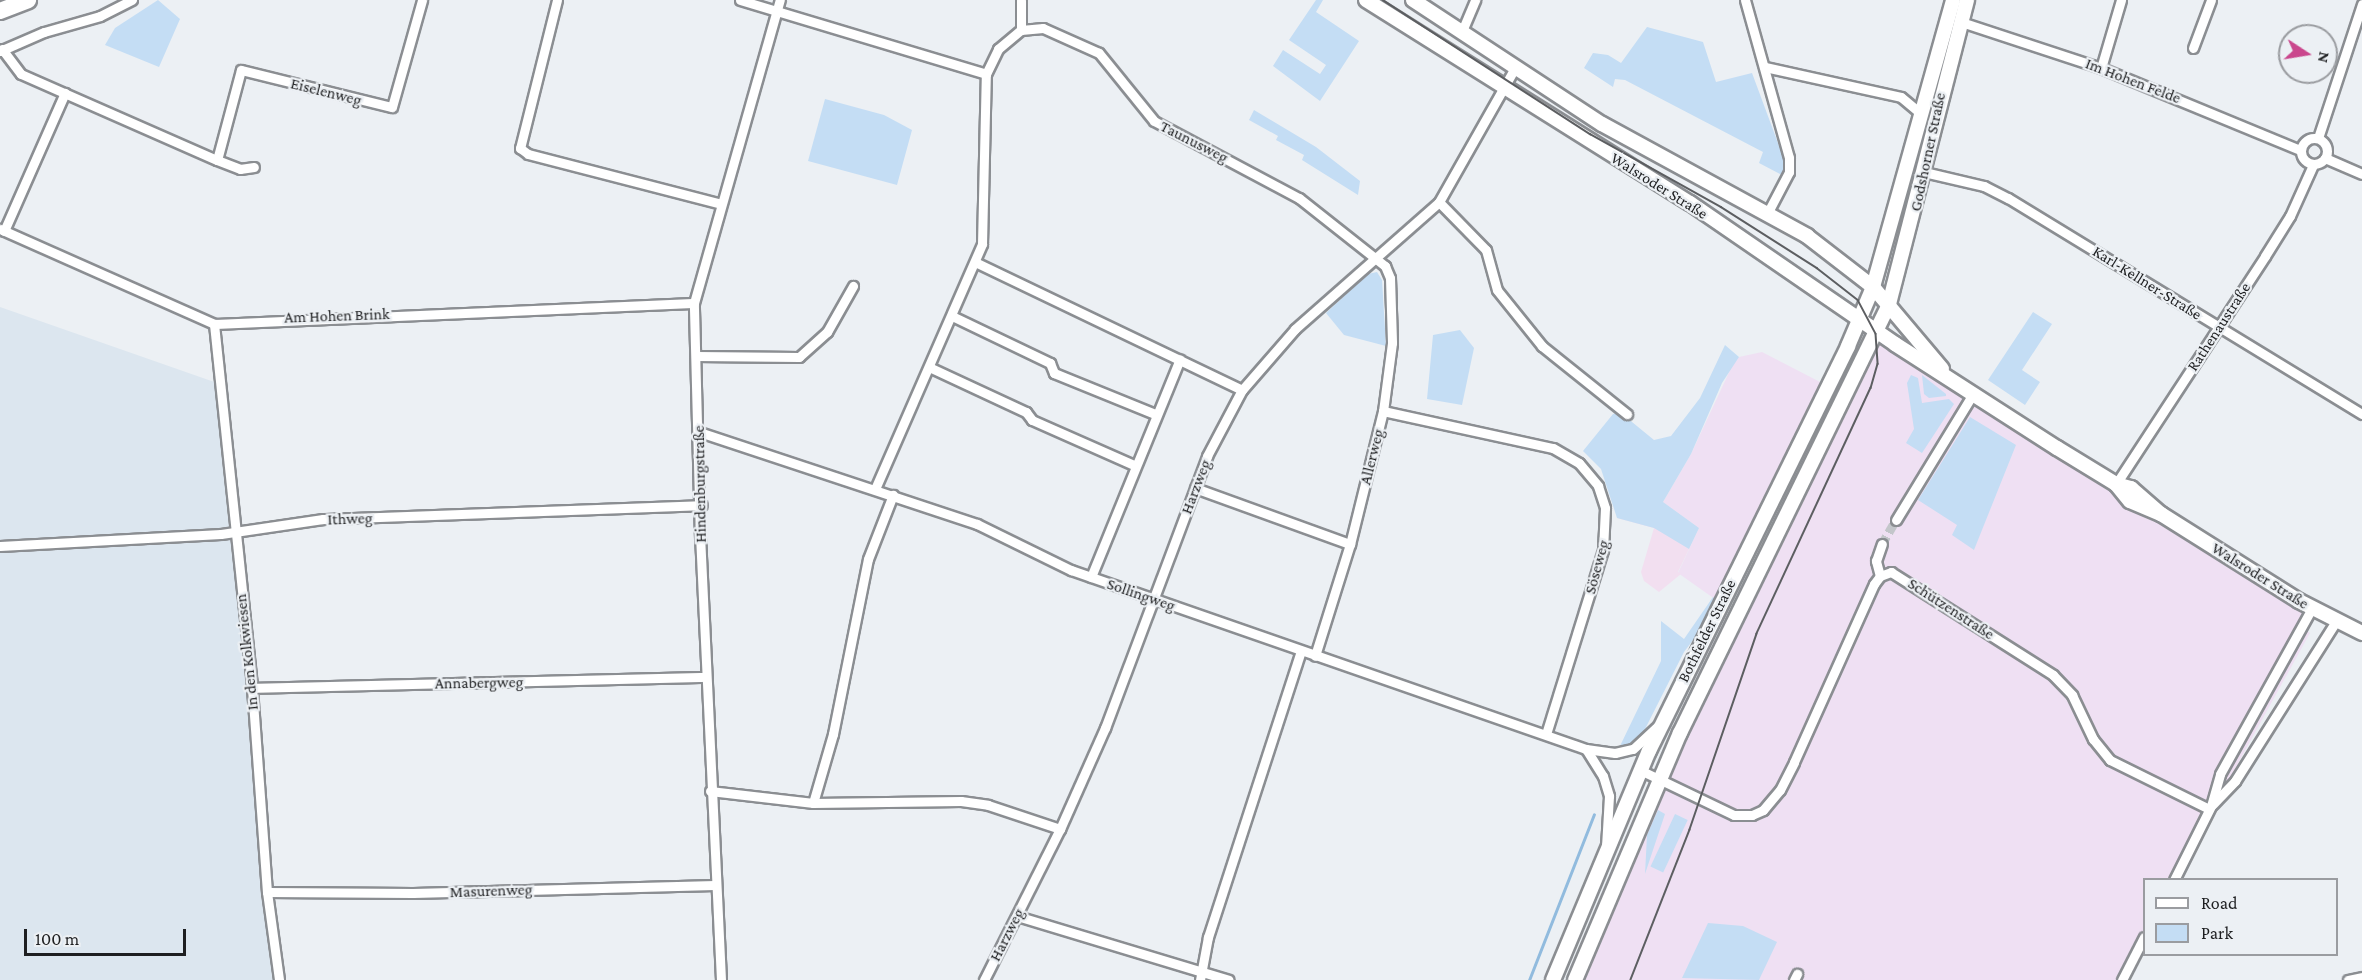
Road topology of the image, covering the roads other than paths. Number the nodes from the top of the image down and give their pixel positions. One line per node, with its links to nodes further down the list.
1 (28, 0): 17 (highway)
2 (132, 0): 23 (street)
3 (422, 0): 34 (street, Eiselenweg)
4 (557, 0): 40 (street)
5 (740, 0): 18 (street)
6 (780, 0): 18 (street, Hindenburgstraße)
7 (1021, 0): 20 (street)
8 (1366, 0): 28 (main road, Walsroder Straße)
9 (1413, 0): 21 (main road, Walsroder Straße)
10 (1474, 0): 21 (street)
11 (1745, 0): 25 (street)
12 (1953, 0): 30 (main road, Godshorner Straße)
13 (1967, 0): 19 (main road, Godshorner Straße)
14 (2121, 0): 26 (street)
15 (2211, 0): 22 (street)
16 (2362, 4): 31 (street)
17 (0, 11)
18 (777, 11): 27 (street); 40 (street, Hindenburgstraße)
19 (1961, 22): 26 (street, Im Hohen Felde); 37 (main road, Godshorner Straße)
20 (1021, 30): 27 (street); 43 (street, Taunusweg)
21 (1462, 31): 24 (main road, Walsroder Straße)
22 (2193, 48)
23 (1, 50): 29 (street)
24 (1516, 66): 28 (street, Harzweg); 41 (main road, Walsroder Straße)
25 (1765, 67): 30 (street); 41 (street)
26 (2101, 68): 32 (street, Im Hohen Felde)
27 (986, 74): 44 (street)
28 (1502, 89): 39 (street, Harzweg); 50 (main road, Walsroder Straße)
29 (65, 93): 34 (street); 42 (street)
30 (1919, 112): 46 (main road, Godshorner Straße)
31 (2318, 138): 32 (street); 33 (street)
32 (2300, 150): 35 (street)
33 (2325, 158): 35 (street); 38 (street)
34 (217, 160): 36 (street)
35 (2313, 165): 52 (street, Rathenaustraße)
36 (254, 167)
37 (1924, 172): 48 (main road, Godshorner Straße); 52 (street, Karl-Kellner-Straße)
38 (2362, 174)
39 (1439, 202): 43 (street, Harzweg); 62 (street)
40 (721, 204): 47 (street, Hindenburgstraße)
41 (1768, 212): 46 (main road, Walsroder Straße)
42 (2, 230): 51 (street, Am Hohen Brink)
43 (1376, 258): 58 (street, Harzweg); 60 (street, Allerweg)
44 (975, 262): 49 (street); 55 (street)
45 (853, 286): 54 (street)
46 (1873, 287): 48 (main road, Walsroder Straße); 50 (main road, Bothfelder Straße)
47 (694, 303): 51 (street, Am Hohen Brink); 54 (street, Hindenburgstraße)
48 (1889, 304): 53 (main road, Bothfelder Straße); 57 (main road, Walsroder Straße)
49 (952, 316): 56 (street); 61 (street)
50 (1860, 318): 53 (main road, Walsroder Straße); 86 (main road, Bothfelder Straße)
51 (214, 324): 72 (street, In den Kolkwiesen)
52 (2219, 328): 63 (street, Karl-Kellner-Straße); 66 (street, Rathenaustraße)
53 (1878, 330): 57 (main road, Walsroder Straße); 90 (main road, Bothfelder Straße)
54 (696, 356): 64 (street, Hindenburgstraße)
55 (1180, 359): 58 (street); 61 (street)
56 (929, 367): 65 (street); 68 (street)
57 (1948, 378): 59 (main road, Walsroder Straße)
58 (1242, 390): 67 (street, Harzweg)
59 (1973, 394): 66 (main road, Walsroder Straße); 71 (street)
60 (1383, 411): 73 (street, Allerweg); 87 (street, Söseweg)
61 (1155, 414): 65 (street)
62 (1627, 414)
63 (2362, 414)
64 (699, 432): 68 (street, Sollingweg); 70 (street, Hindenburgstraße)
65 (1134, 465): 77 (street)
66 (2116, 484): 79 (main road, Walsroder Straße)
67 (1195, 488): 73 (street); 78 (street, Harzweg)
68 (875, 489): 69 (street, Sollingweg)
69 (893, 495): 77 (street, Sollingweg); 92 (street)
70 (702, 505): 72 (street, Ithweg); 84 (street, Hindenburgstraße)
71 (1896, 520)
72 (235, 531): 75 (street, Ithweg); 85 (street, In den Kolkwiesen)
73 (1350, 544): 83 (street, Allerweg)
74 (1882, 544): 76 (street)
75 (0, 546)
76 (1880, 576): 90 (street); 93 (street, Schützenstraße)
77 (1091, 578): 78 (street, Sollingweg)
78 (1153, 599): 82 (street, Sollingweg); 94 (street, Harzweg)
79 (2312, 608): 80 (main road, Walsroder Straße); 93 (street)
80 (2336, 621): 81 (main road, Walsroder Straße); 93 (street)
81 (2362, 633)
82 (1302, 651): 83 (street, Sollingweg); 101 (street)
83 (1315, 656): 87 (street, Sollingweg)
84 (706, 677): 85 (street, Annabergweg); 91 (street, Hindenburgstraße)
85 (252, 688): 98 (street, In den Kolkwiesen)
86 (1661, 724): 88 (street, Sollingweg); 89 (main road, Bothfelder Straße)
87 (1546, 734): 88 (street, Sollingweg)
88 (1586, 749): 95 (street)
89 (1640, 770): 90 (street); 95 (main road, Bothfelder Straße)
90 (1659, 779): 108 (main road, Bothfelder Straße)
91 (710, 791): 92 (street); 97 (street, Hindenburgstraße)
92 (813, 804): 94 (street)
93 (2210, 808): 96 (street)
94 (1060, 828): 99 (street, Harzweg)
95 (1605, 848): 107 (main road, Bothfelder Straße)
96 (2175, 878)
97 (715, 885): 98 (street, Masurenweg); 104 (street, Hindenburgstraße)
98 (267, 892): 103 (street, In den Kolkwiesen)
99 (1017, 916): 101 (street); 105 (street, Harzweg)
100 (2143, 941): 109 (street)
101 (1200, 977): 106 (street)
102 (2362, 977): 110 (street)
103 (279, 980)
104 (721, 980)
105 (984, 980)
106 (1228, 980)
107 (1552, 980)
108 (1575, 980)
109 (2122, 980)
110 (2348, 980)

